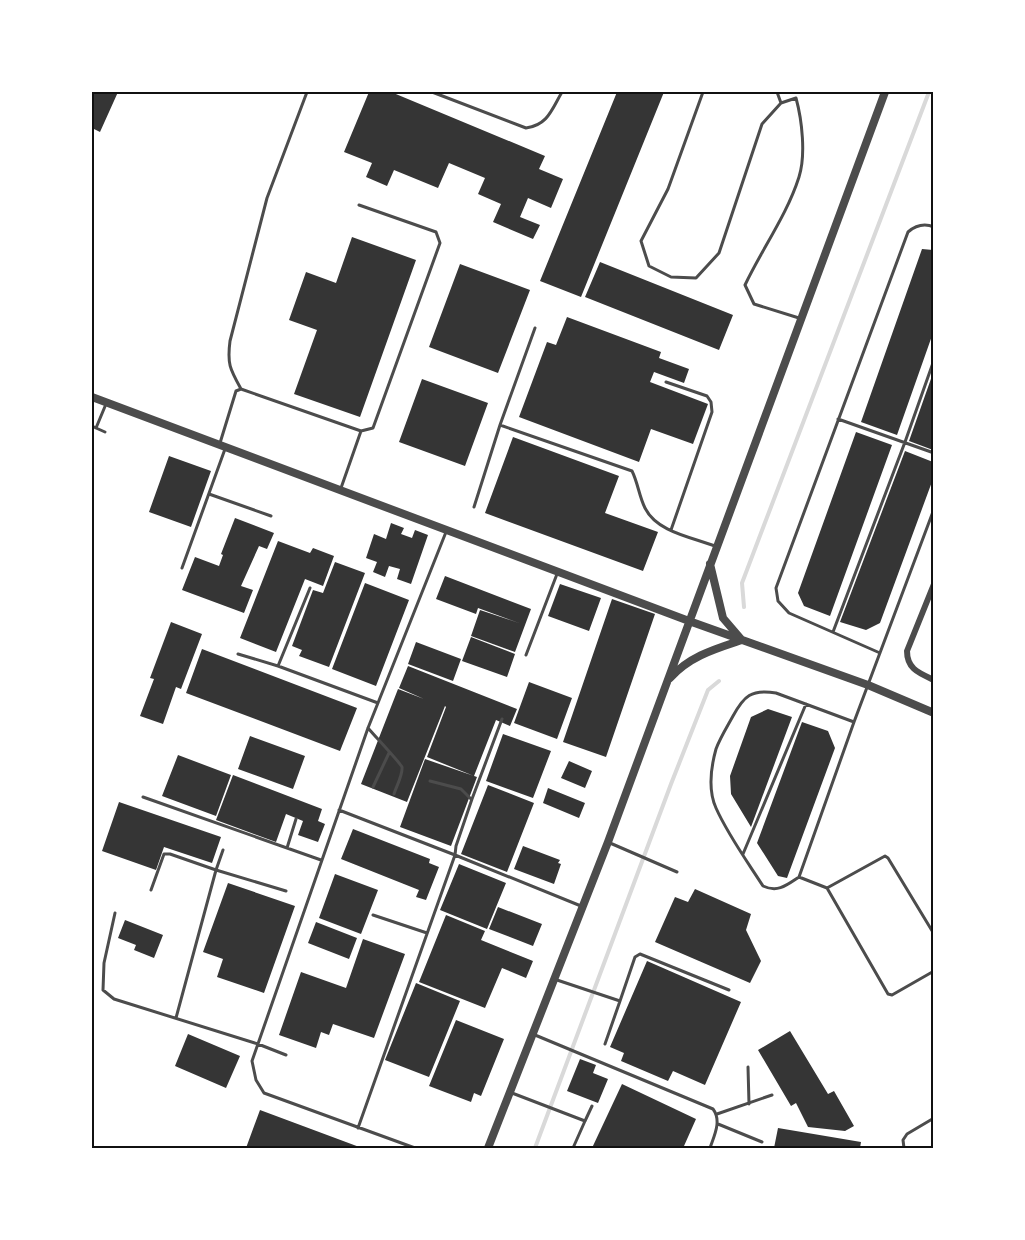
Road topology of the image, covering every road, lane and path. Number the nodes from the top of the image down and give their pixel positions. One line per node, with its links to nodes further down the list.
1 (308, 92): 14 (lane)
2 (432, 92): 3 (lane)
3 (562, 92)
4 (703, 92): 7 (lane)
5 (777, 92): 7 (lane)
6 (885, 92): 10 (street)
7 (781, 103): 10 (lane)
8 (359, 205): 21 (lane)
9 (933, 227): 17 (lane)
10 (801, 319): 33 (street)
11 (536, 328): 18 (lane)
12 (933, 360): 23 (lane)
13 (666, 382): 32 (lane)
14 (241, 389): 21 (lane); 24 (lane)
15 (92, 397): 16 (street)
16 (107, 402): 20 (lane); 24 (street)
17 (838, 419): 23 (lane); 40 (lane)
18 (500, 425): 28 (lane); 32 (lane)
19 (92, 426): 20 (lane)
20 (96, 428): 22 (lane)
21 (362, 431): 26 (lane)
22 (105, 432)
23 (905, 442): 25 (lane); 40 (lane)
24 (223, 446): 26 (street); 27 (lane)
25 (933, 453)
26 (340, 490): 31 (street)
27 (209, 494): 30 (lane); 35 (lane)
28 (474, 507)
29 (933, 509): 42 (lane)
30 (271, 516)
31 (447, 530): 36 (street); 49 (lane)
32 (671, 530): 33 (lane)
33 (717, 546): 34 (street)
34 (710, 564): 39 (street); 41 (street)
35 (182, 568)
36 (558, 572): 39 (street); 44 (lane)
37 (933, 584): 46 (street)
38 (310, 588): 45 (lane)
39 (688, 621): 41 (street); 47 (street)
40 (833, 632): 42 (lane)
41 (740, 639): 47 (street); 48 (street)
42 (880, 653): 48 (lane)
43 (238, 654): 45 (lane)
44 (526, 655)
45 (278, 666): 49 (lane)
46 (933, 680)
47 (666, 684): 63 (street)
48 (868, 685): 51 (street); 53 (lane)
49 (378, 703): 54 (lane)
50 (806, 704): 53 (lane); 66 (lane); 66 (lane)
51 (933, 713)
52 (502, 719): 60 (lane)
53 (854, 722): 71 (lane)
54 (368, 728): 55 (lane); 61 (lane)
55 (389, 753): 57 (lane); 58 (lane)
56 (430, 781): 60 (lane)
57 (373, 787)
58 (394, 794)
59 (143, 797): 64 (lane)
60 (472, 799): 67 (lane)
61 (339, 810): 67 (lane); 68 (lane)
62 (296, 819): 64 (lane)
63 (608, 842): 70 (lane); 75 (street)
64 (287, 848): 68 (lane)
65 (223, 850): 69 (lane)
66 (742, 854): 71 (lane)
67 (455, 855): 75 (lane); 78 (lane)
68 (321, 860): 86 (lane)
69 (216, 870): 73 (lane); 74 (lane); 84 (lane)
70 (677, 872)
71 (800, 877): 72 (lane)
72 (827, 888): 79 (lane); 80 (lane)
73 (151, 891)
74 (286, 891)
75 (583, 907): 81 (street)
76 (115, 913): 84 (lane)
77 (373, 915): 78 (lane)
78 (426, 933): 98 (lane)
79 (933, 934)
80 (933, 971)
81 (555, 979): 83 (lane); 85 (street)
82 (729, 990): 83 (lane)
83 (620, 1001): 87 (lane)
84 (176, 1018): 86 (lane)
85 (533, 1034): 90 (street); 94 (lane)
86 (258, 1044): 88 (lane); 98 (lane)
87 (604, 1044)
88 (286, 1055)
89 (748, 1066): 92 (lane)
90 (511, 1092): 96 (lane); 101 (street)
91 (772, 1095): 92 (lane)
92 (749, 1104): 94 (lane)
93 (592, 1106): 96 (lane)
94 (717, 1114): 97 (lane)
95 (933, 1118): 104 (lane)
96 (585, 1121): 102 (lane)
97 (718, 1124): 99 (lane); 103 (lane)
98 (358, 1128): 100 (lane)
99 (762, 1142)
100 (415, 1149)
101 (488, 1149)
102 (573, 1149)
103 (710, 1149)
104 (904, 1149)

